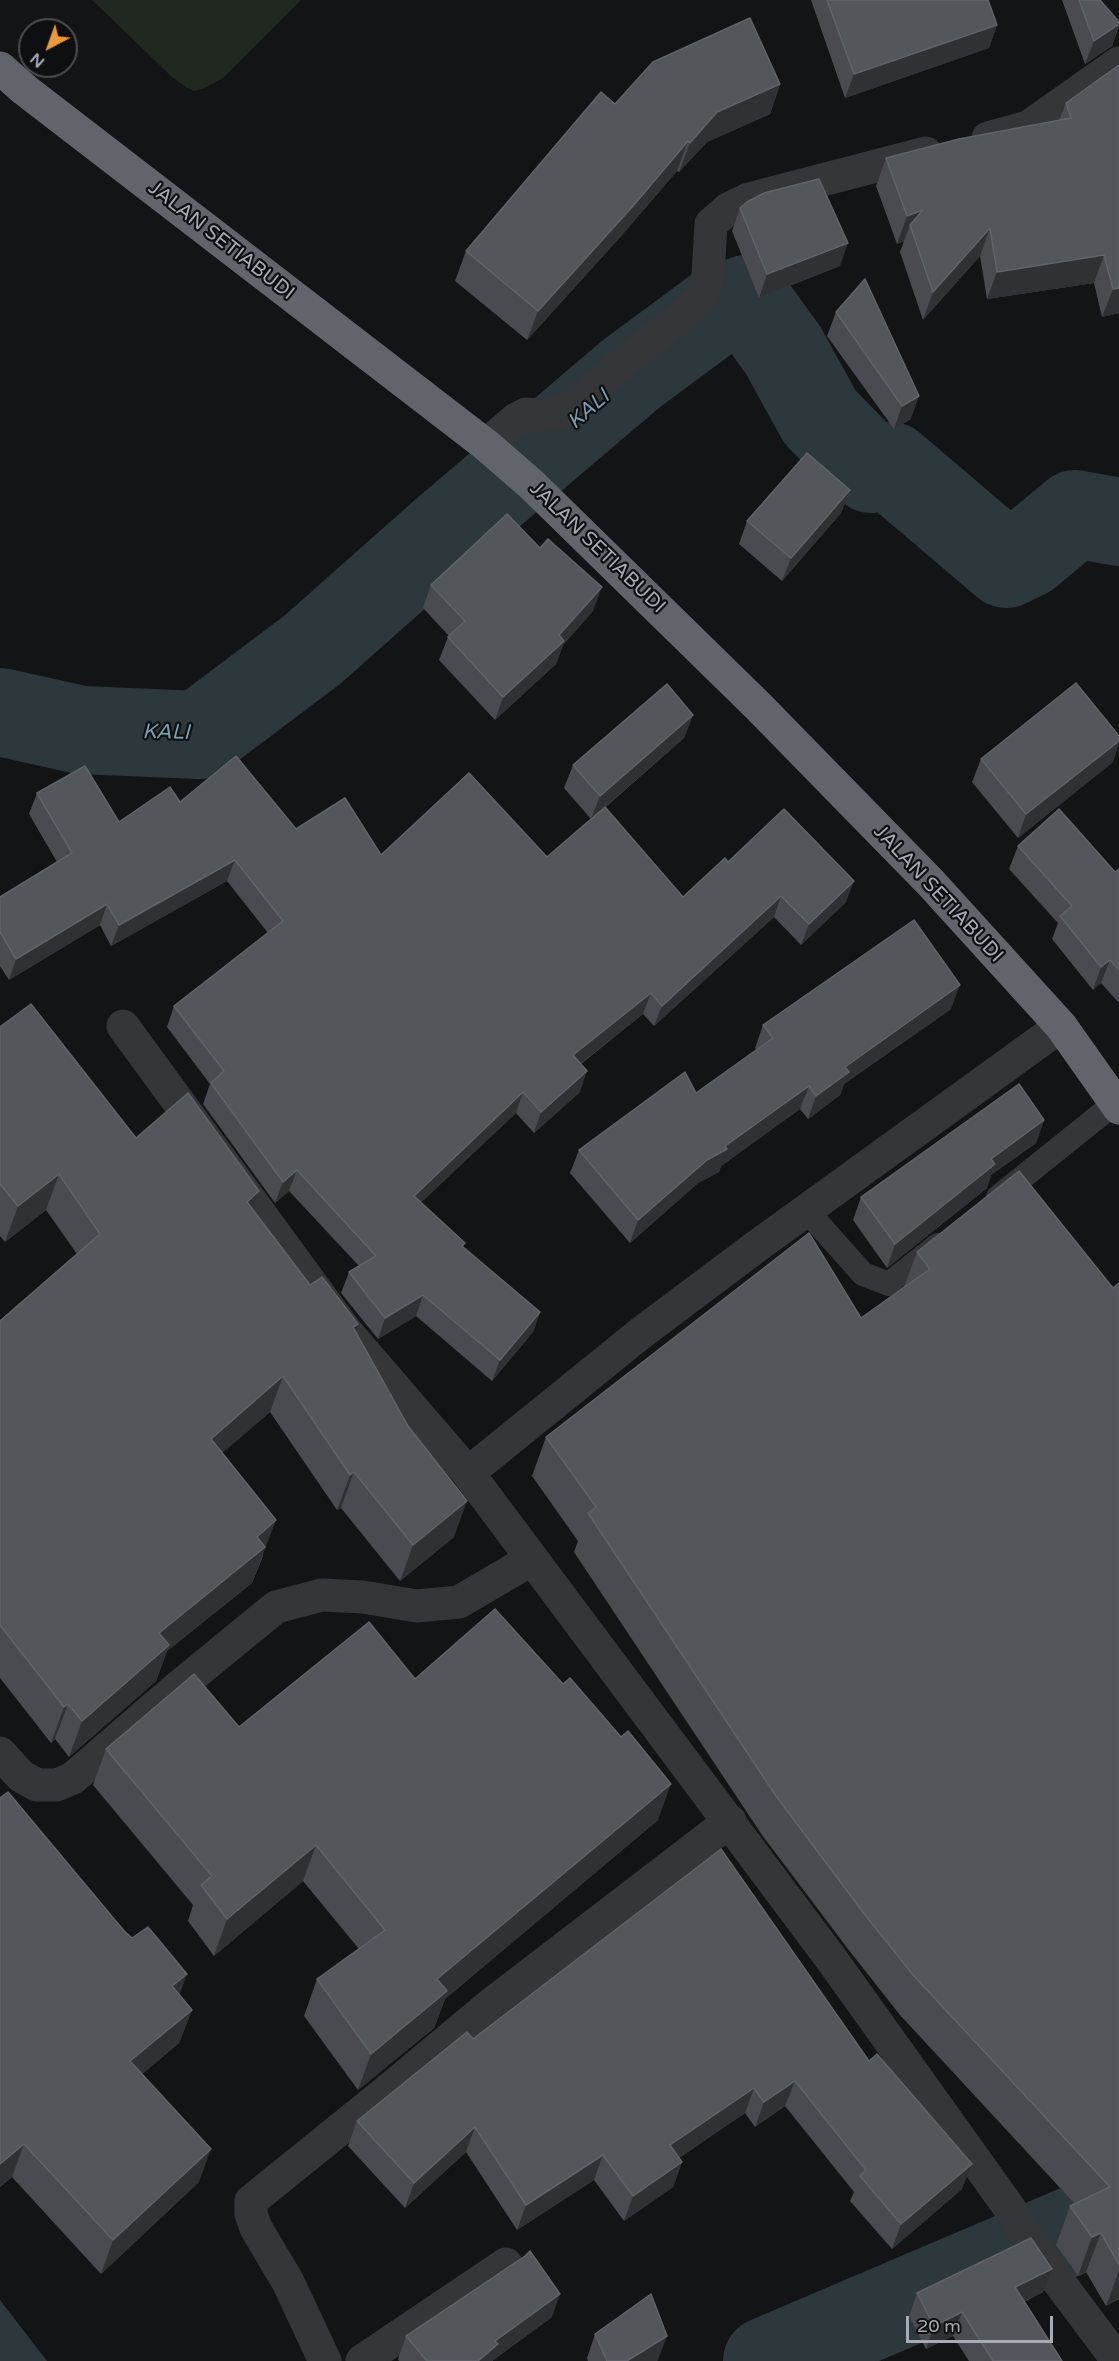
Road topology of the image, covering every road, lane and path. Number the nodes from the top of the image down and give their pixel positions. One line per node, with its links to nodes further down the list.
1 (1119, 63): 3 (street)
2 (0, 68): 3 (highway, JALAN SETIABUDI)
3 (493, 451): 5 (highway, JALAN SETIABUDI)
4 (123, 1026): 10 (street)
5 (1061, 1026): 6 (highway, JALAN SETIABUDI); 7 (street)
6 (1117, 1105): 8 (lane)
7 (806, 1210): 9 (lane); 10 (street)
8 (980, 1211)
9 (952, 1233)
10 (468, 1473): 11 (street)
11 (532, 1559): 12 (street); 13 (street)
12 (0, 1753)
13 (730, 1821): 15 (street); 17 (street)
14 (506, 2264): 16 (street)
15 (325, 2361)
16 (362, 2361)
17 (1118, 2361)

